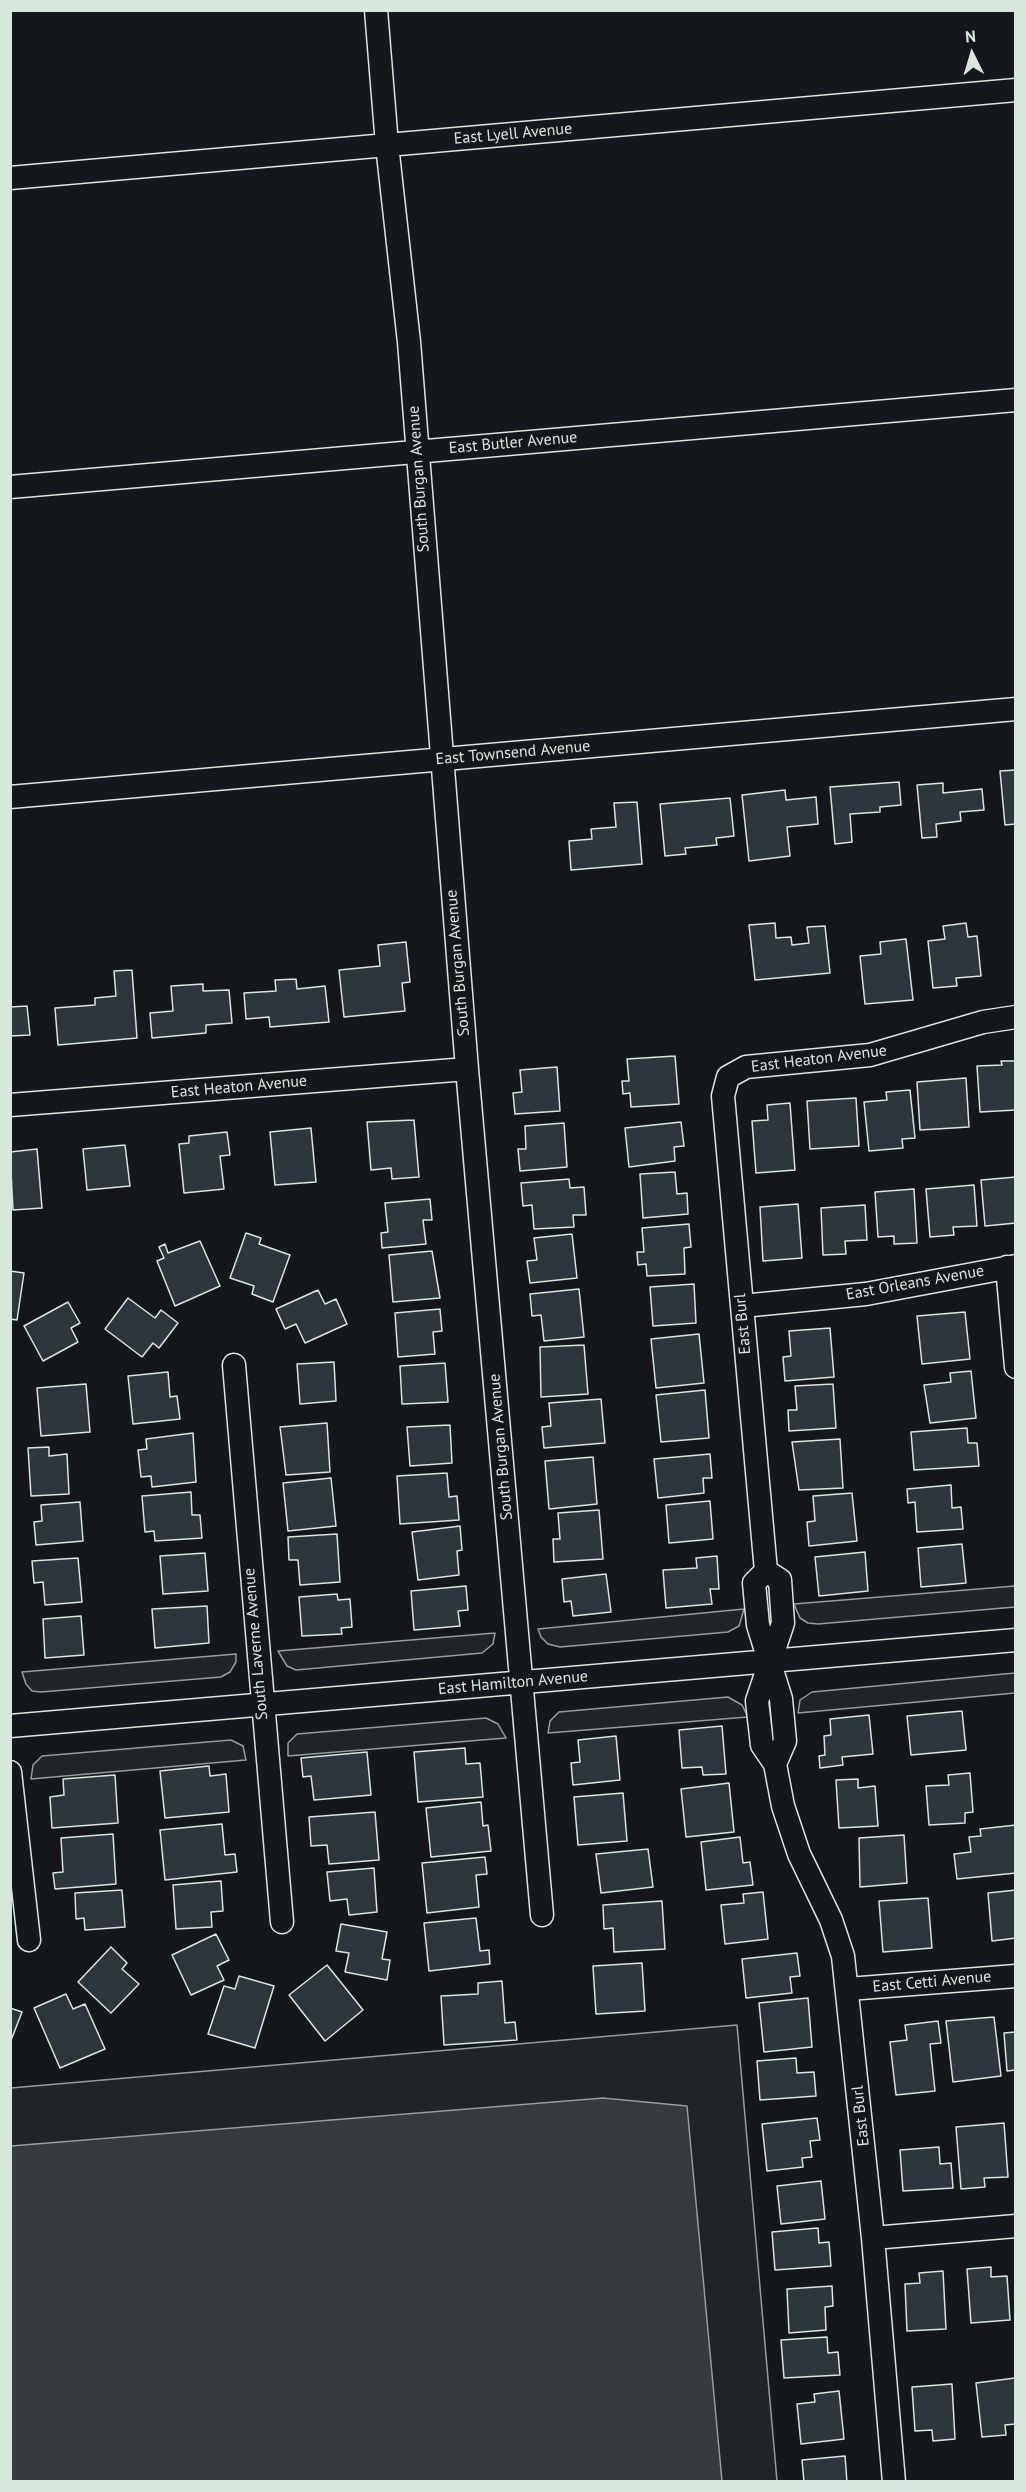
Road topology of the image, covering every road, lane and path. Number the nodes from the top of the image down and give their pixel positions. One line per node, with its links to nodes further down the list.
1 (375, 10): 3 (street, South Burgan Avenue)
2 (1016, 90): 3 (street, East Lyell Avenue)
3 (387, 145): 4 (street, East Lyell Avenue); 6 (street, South Burgan Avenue)
4 (10, 178)
5 (1016, 400): 6 (street, East Butler Avenue)
6 (416, 452): 7 (street, East Butler Avenue); 9 (street, South Burgan Avenue)
7 (10, 487)
8 (1016, 710): 9 (street, East Townsend Avenue)
9 (441, 759): 10 (street, East Townsend Avenue); 12 (street, South Burgan Avenue)
10 (10, 797)
11 (1016, 1017): 13 (street, East Heaton Avenue)
12 (467, 1069): 14 (street, East Heaton Avenue); 21 (street, South Burgan Avenue)
13 (728, 1077): 16 (street, East Burl)
14 (10, 1105)
15 (1011, 1266): 16 (street, East Orleans Avenue); 18 (street)
16 (742, 1306): 20 (street, East Burl)
17 (234, 1365): 22 (street, South Laverne Avenue)
18 (1016, 1367)
19 (1016, 1640): 20 (street, East Hamilton Avenue)
20 (769, 1661): 21 (street, East Hamilton Avenue); 29 (street, East Burl)
21 (522, 1682): 22 (street, East Hamilton Avenue); 25 (street, South Burgan Avenue)
22 (261, 1705): 23 (street, East Hamilton Avenue); 26 (street, South Laverne Avenue)
23 (10, 1726)
24 (10, 1772): 27 (street)
25 (542, 1915)
26 (282, 1922)
27 (29, 1940)
28 (1016, 1976): 29 (street, East Cetti Avenue)
29 (848, 1989): 31 (street, East Burl)
30 (1016, 2226): 31 (street)
31 (873, 2238): 32 (street, East Burl)
32 (894, 2481)

